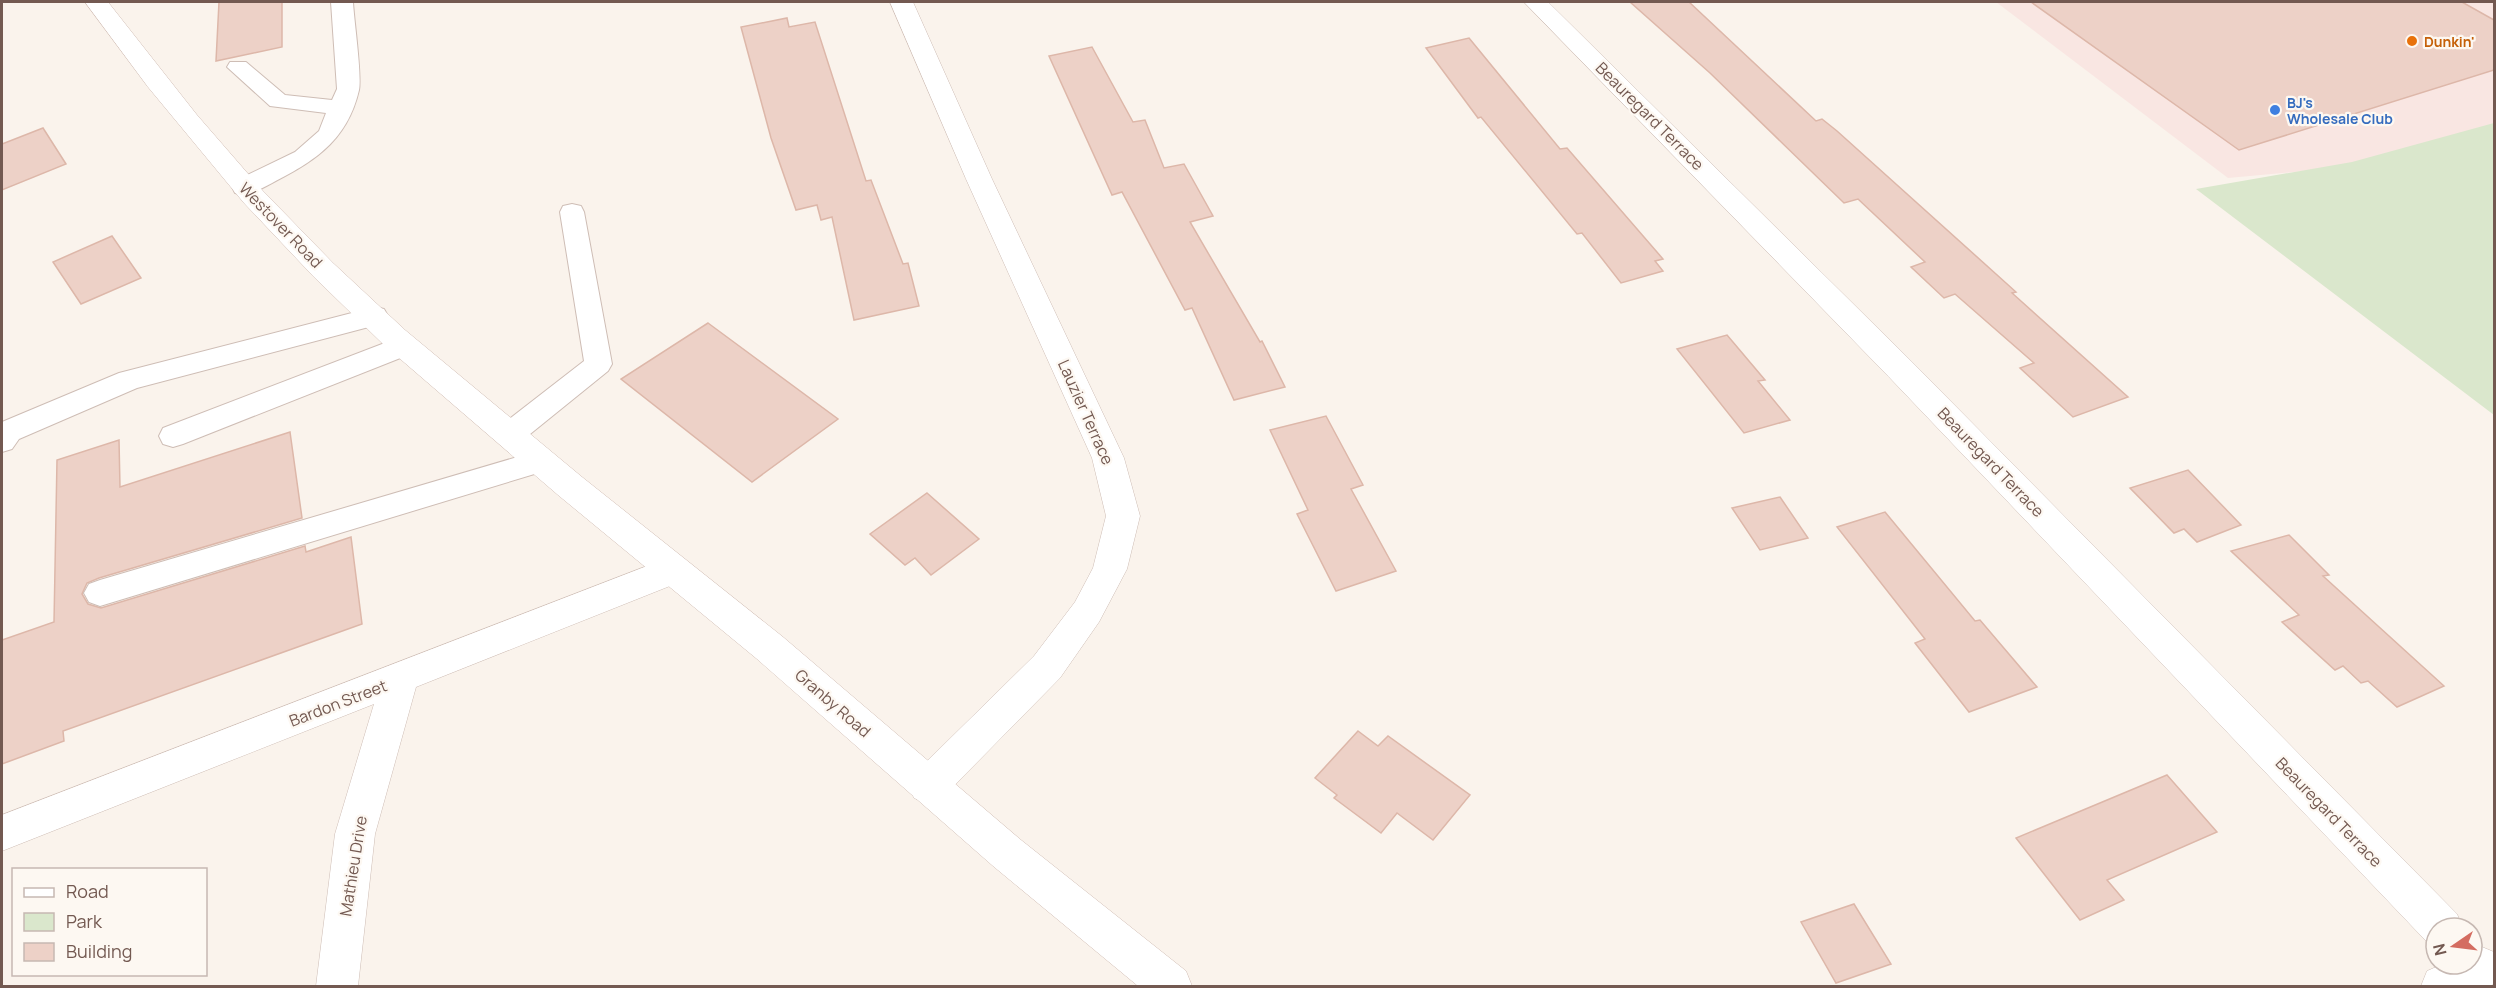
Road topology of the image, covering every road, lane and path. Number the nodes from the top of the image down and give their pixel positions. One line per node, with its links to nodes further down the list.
1 (96, 2): 7 (street, Westover Road)
2 (342, 2): 6 (lane)
3 (901, 2): 18 (street, Lauzier Terrace)
4 (1536, 2): 20 (street, Beauregard Terrace)
5 (238, 67): 6 (lane)
6 (339, 108): 7 (lane)
7 (244, 187): 9 (street, Westover Road)
8 (572, 212): 11 (lane)
9 (375, 316): 10 (street, Westover Road); 13 (lane)
10 (403, 346): 11 (street, Westover Road); 12 (lane)
11 (501, 428): 14 (street, Granby Road)
12 (173, 436)
13 (2, 441)
14 (541, 461): 15 (street, Granby Road); 16 (lane)
15 (673, 570): 17 (street, Bardon Street); 18 (street, Granby Road)
16 (100, 593)
17 (400, 679): 19 (street, Bardon Street); 22 (street, Mathieu Drive)
18 (928, 786): 23 (street, Granby Road)
19 (2, 833)
20 (2430, 916)
21 (2469, 976): 24 (street)
22 (337, 987)
23 (1171, 987)
24 (2442, 987)

